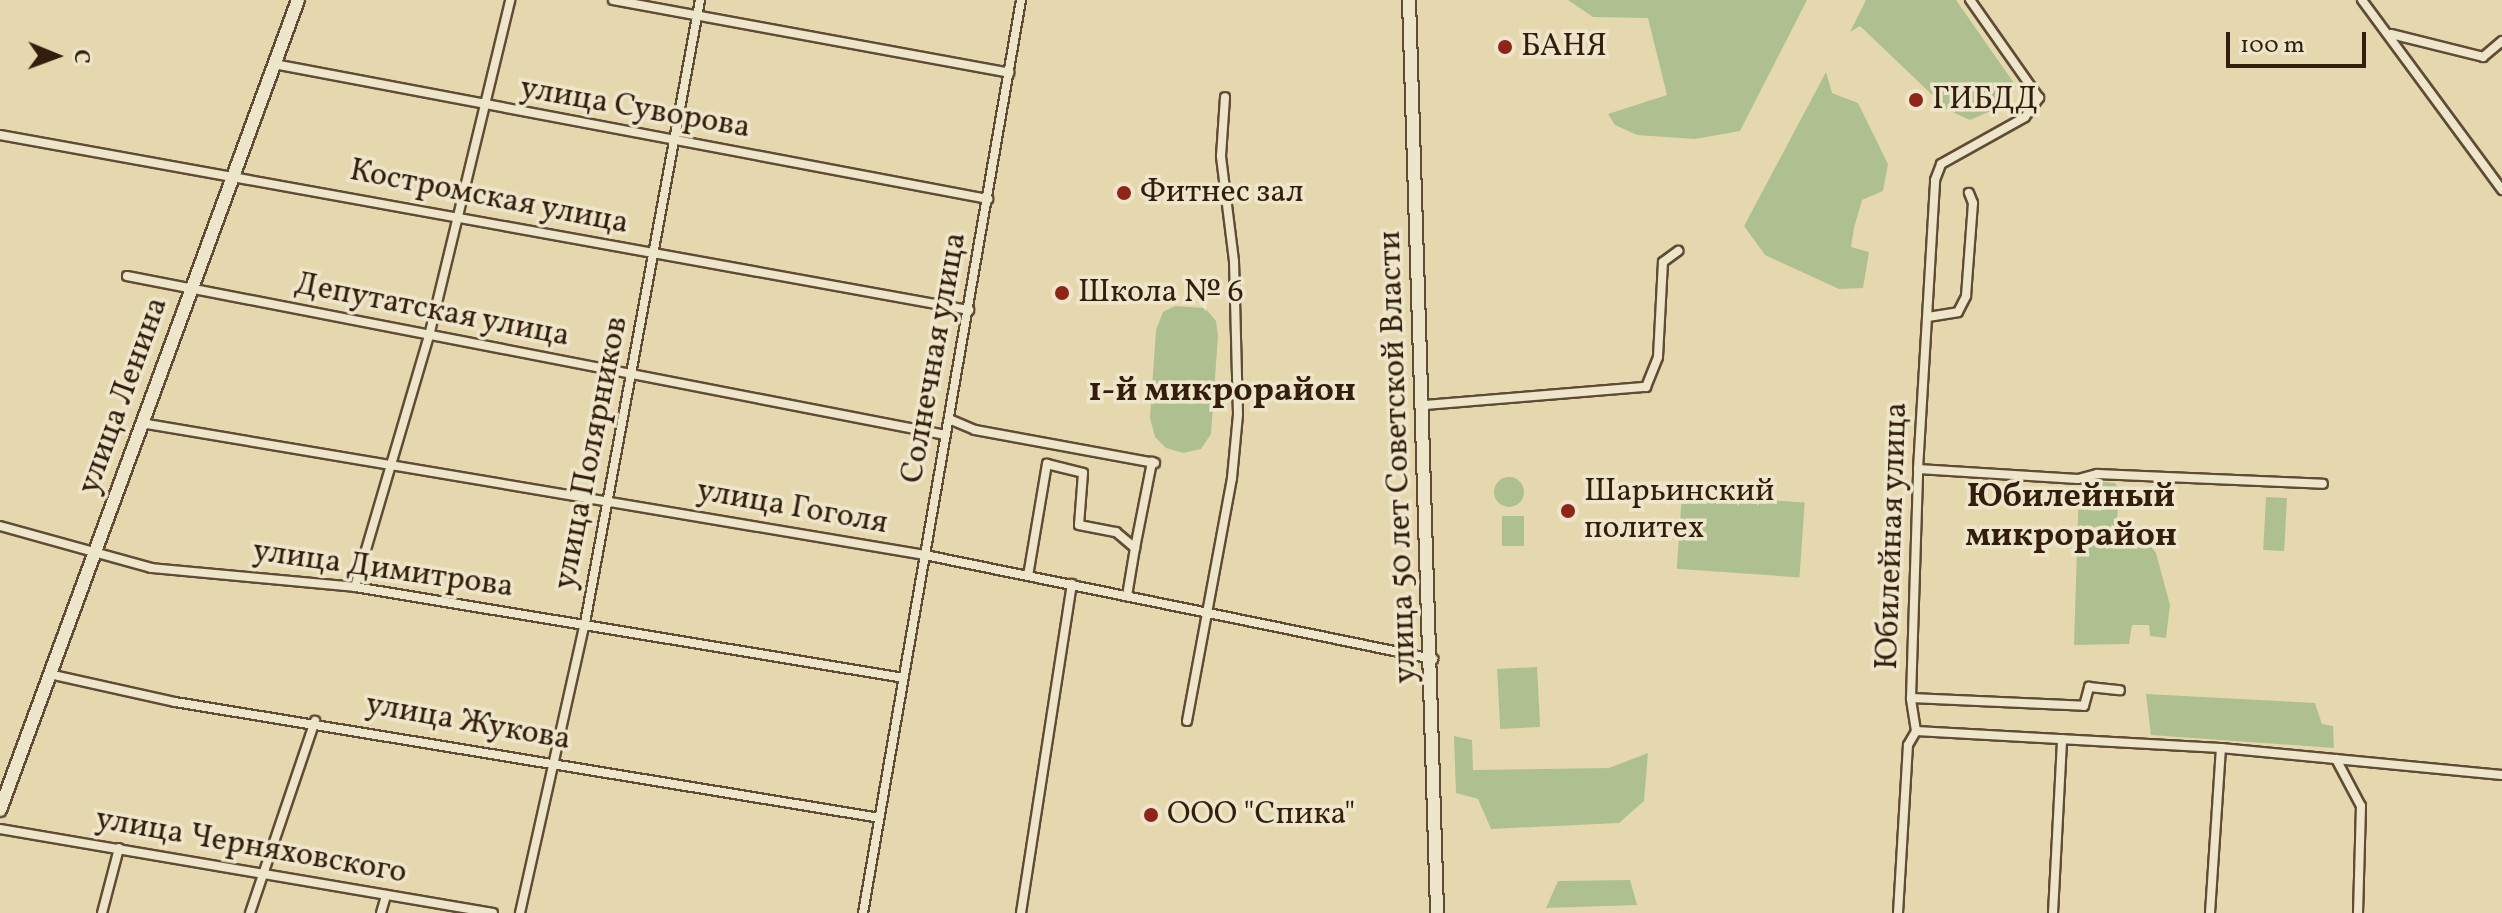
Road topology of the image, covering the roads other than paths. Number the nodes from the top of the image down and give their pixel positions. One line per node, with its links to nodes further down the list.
1 (298, 0): 12 (street, улица Ленина)
2 (510, 0): 15 (street)
3 (613, 0): 9 (street)
4 (700, 0): 9 (street, улица Полярников)
5 (1021, 0): 13 (street, Солнечная улица)
6 (1409, 0): 31 (street, улица 50 лет Советской Власти)
7 (1970, 0): 28 (street, Юбилейная улица)
8 (2362, 0): 10 (street)
9 (697, 17): 13 (street); 17 (street, улица Полярников)
10 (2390, 33): 11 (street); 19 (street)
11 (2502, 41)
12 (274, 64): 15 (street, улица Суворова); 18 (street, улица Ленина)
13 (1009, 73): 21 (street, Солнечная улица)
14 (1225, 97): 47 (street)
15 (485, 107): 17 (street, улица Суворова); 22 (street)
16 (0, 135): 18 (street, Костромская улица)
17 (672, 138): 21 (street, улица Суворова); 24 (street, улица Полярников)
18 (232, 178): 22 (street, Костромская улица); 26 (street, улица Ленина)
19 (2502, 190)
20 (1969, 193): 28 (street)
21 (988, 199): 27 (street, Солнечная улица)
22 (459, 217): 24 (street, Костромская улица); 29 (street)
23 (1678, 251): 31 (street)
24 (653, 253): 27 (street, Костромская улица); 30 (street, улица Полярников)
25 (127, 276): 26 (street, Депутатская улица)
26 (191, 287): 29 (street, Депутатская улица); 33 (street, улица Ленина)
27 (969, 310): 32 (street, Солнечная улица)
28 (1928, 317): 36 (street, Юбилейная улица)
29 (429, 336): 30 (street, Депутатская улица); 35 (street)
30 (632, 375): 34 (street, Депутатская улица); 38 (street, улица Полярников)
31 (1425, 405): 49 (street, улица 50 лет Советской Власти)
32 (949, 419): 34 (street, Солнечная улица); 40 (street)
33 (141, 423): 35 (street, улица Гоголя); 41 (street, улица Ленина)
34 (946, 435): 42 (street, Солнечная улица)
35 (391, 464): 38 (street, улица Гоголя); 45 (street)
36 (1918, 469): 37 (street); 53 (street, Юбилейная улица)
37 (2323, 484)
38 (609, 502): 42 (street, улица Гоголя); 48 (street, улица Полярников)
39 (0, 526): 41 (street, улица Димитрова)
40 (1135, 548): 43 (street); 46 (street)
41 (94, 553): 45 (street, улица Димитрова); 50 (street, улица Ленина)
42 (925, 555): 43 (street, улица Гоголя); 51 (street, Солнечная улица)
43 (1028, 576): 44 (street, улица Гоголя)
44 (1072, 584): 46 (street, улица Гоголя); 74 (street)
45 (355, 587): 48 (street, улица Димитрова)
46 (1127, 596): 47 (street, улица Гоголя)
47 (1205, 613): 49 (street, улица Гоголя); 55 (street)
48 (585, 623): 51 (street, улица Димитрова); 60 (street, улица Полярников)
49 (1433, 659): 75 (street, улица 50 лет Советской Власти)
50 (49, 674): 54 (street, улица Жукова); 62 (street, улица Ленина)
51 (904, 678): 63 (street, Солнечная улица)
52 (2120, 690): 53 (street)
53 (1911, 698): 56 (street, Юбилейная улица)
54 (315, 721): 60 (street, улица Жукова); 66 (street)
55 (1187, 721)
56 (1916, 731): 57 (street); 76 (street)
57 (2062, 739): 58 (street); 77 (street)
58 (2221, 748): 59 (street); 78 (street)
59 (2336, 759): 61 (street); 79 (street)
60 (555, 763): 63 (street, улица Жукова); 72 (street, улица Полярников)
61 (2502, 775)
62 (0, 810)
63 (880, 818): 73 (street, Солнечная улица)
64 (0, 829): 65 (street, улица Черняховского)
65 (119, 848): 66 (street, улица Черняховского); 68 (street)
66 (263, 873): 67 (street, улица Черняховского); 69 (street)
67 (386, 895): 70 (street); 71 (street, улица Черняховского)
68 (102, 913)
69 (250, 913)
70 (381, 913)
71 (493, 913)
72 (520, 913)
73 (863, 913)
74 (1021, 913)
75 (1437, 913)
76 (1898, 913)
77 (2053, 913)
78 (2210, 913)
79 (2358, 913)

